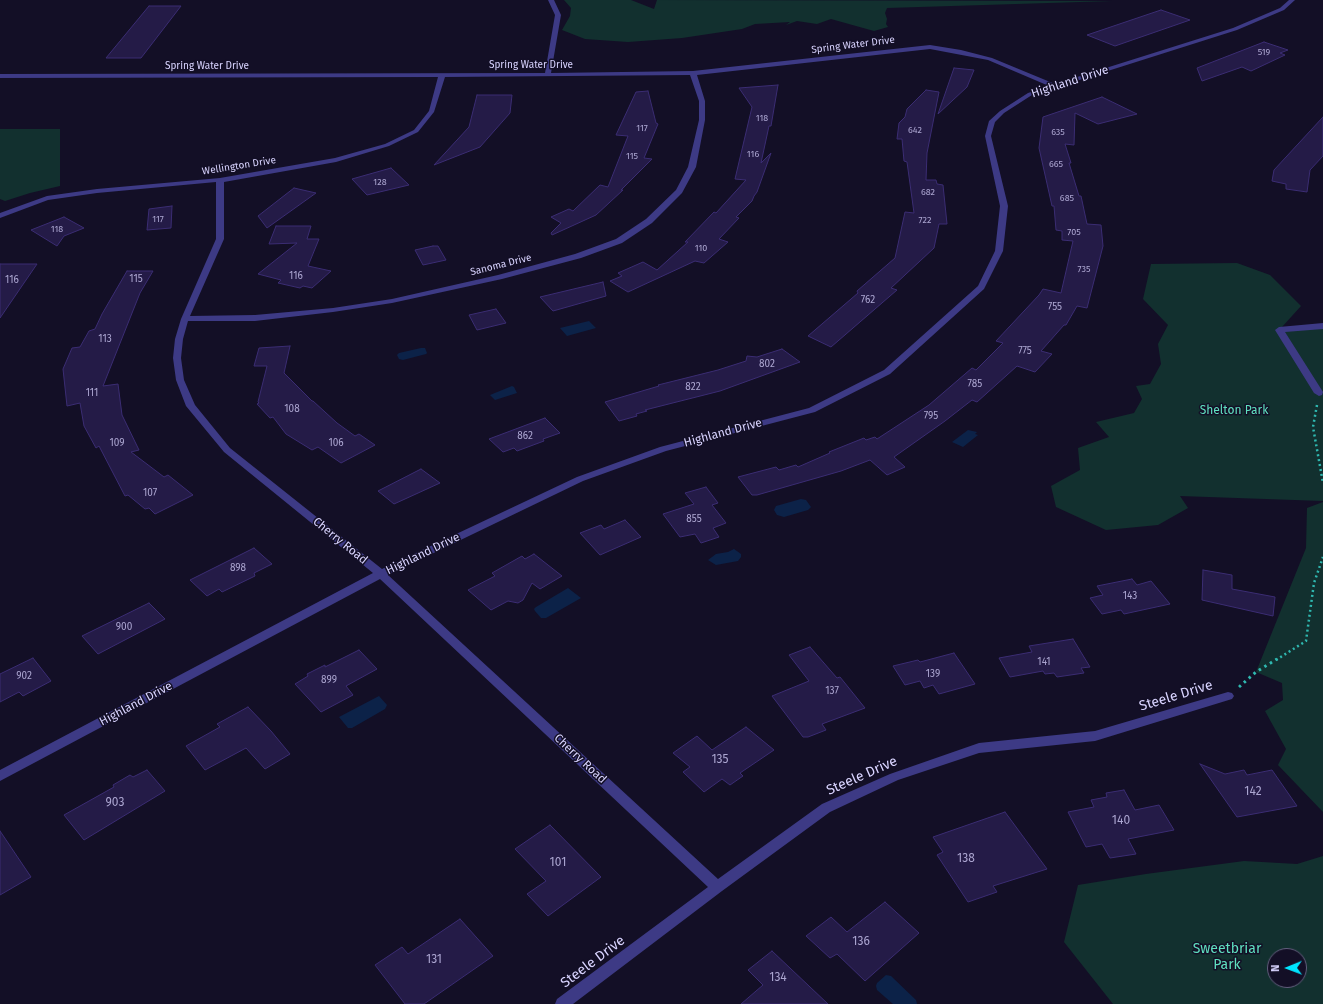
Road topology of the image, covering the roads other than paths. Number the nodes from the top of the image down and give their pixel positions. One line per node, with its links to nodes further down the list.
1 (551, 0): 5 (street)
2 (1292, 0): 7 (street, Highland Drive)
3 (693, 73): 5 (street, Spring Water Drive); 7 (street, Spring Water Drive); 10 (street, Sanoma Drive)
4 (442, 75): 5 (street, Spring Water Drive); 6 (street, Spring Water Drive); 8 (street, Wellington Drive)
5 (548, 75)
6 (0, 76)
7 (1054, 86): 13 (street, Highland Drive)
8 (220, 180): 9 (street, Wellington Drive); 10 (street, Cherry Road)
9 (0, 216)
10 (185, 319): 13 (street, Cherry Road)
11 (1323, 326): 12 (street)
12 (1319, 393)
13 (381, 574): 15 (street, Highland Drive); 16 (street, Cherry Road)
14 (1228, 696): 16 (street, Steele Drive)
15 (0, 776)
16 (718, 887): 17 (street, Steele Drive)
17 (562, 1004)

